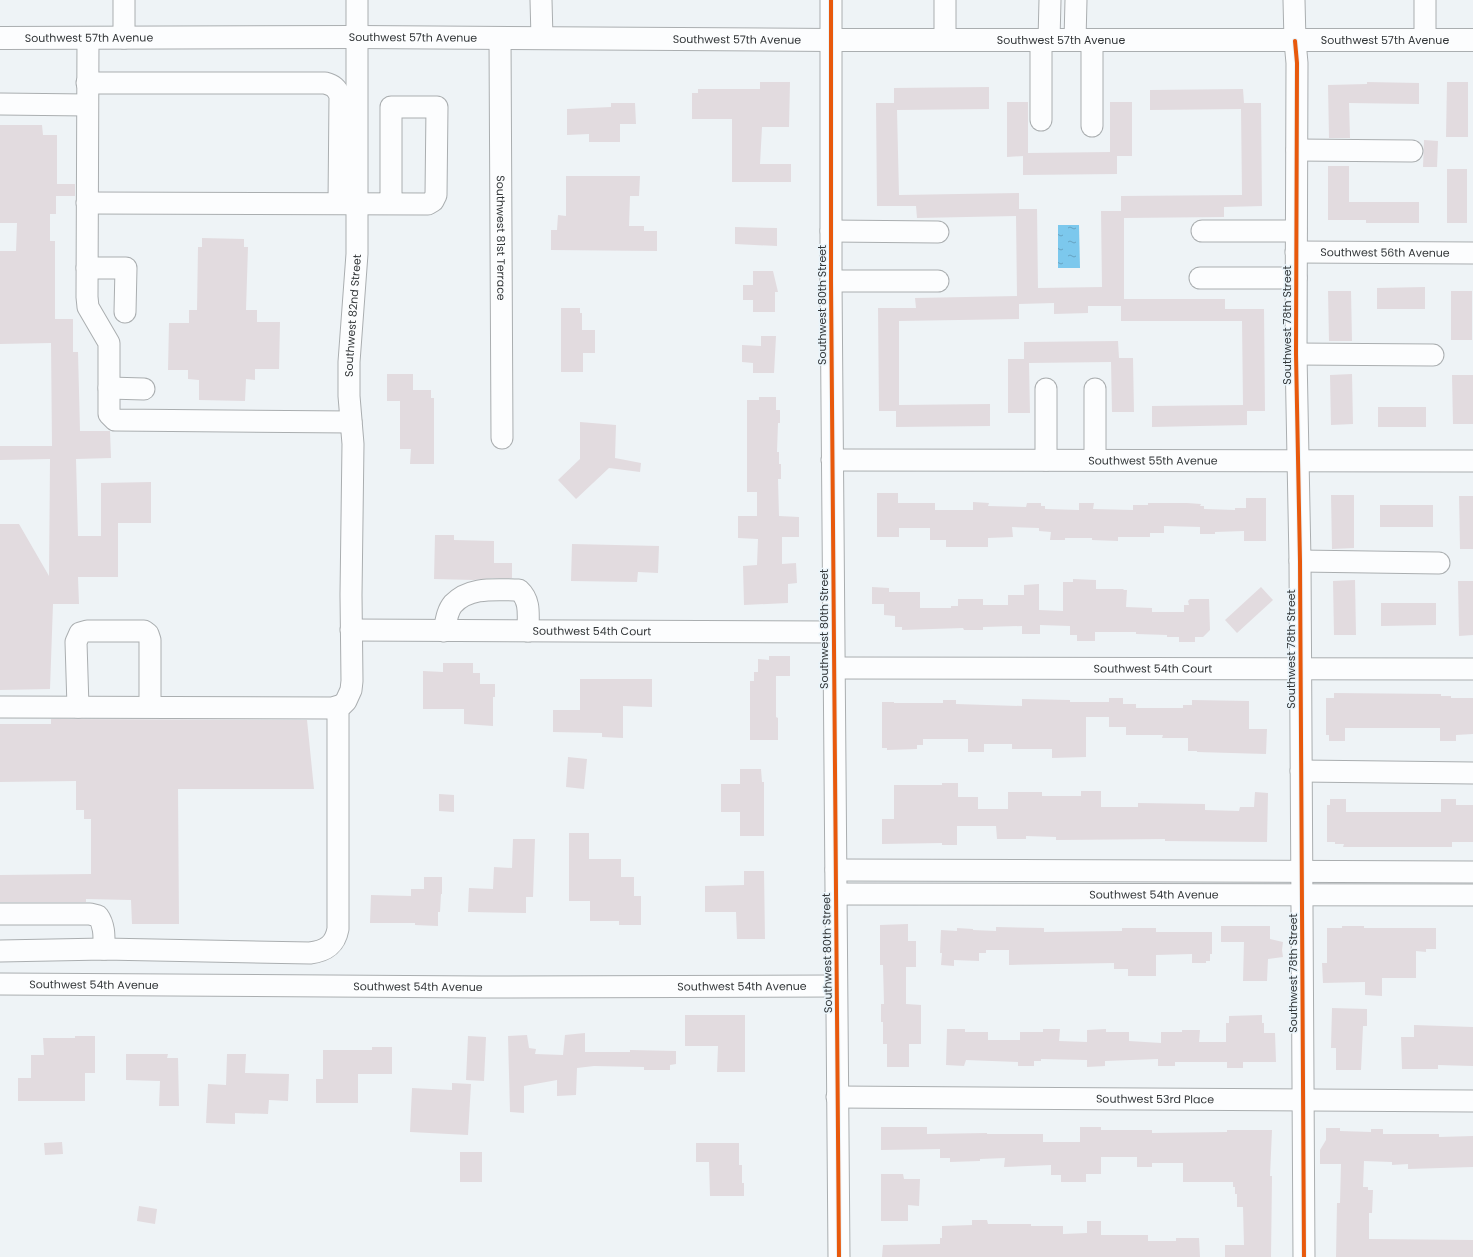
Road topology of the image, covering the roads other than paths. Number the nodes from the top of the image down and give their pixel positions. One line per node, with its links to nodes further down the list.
1 (124, 0): 13 (street)
2 (357, 0): 10 (street, Southwest 82nd Street)
3 (541, 0): 15 (street)
4 (831, 0): 17 (street, Southwest 80th Street)
5 (945, 0): 16 (street)
6 (1050, 0): 18 (street)
7 (1076, 0): 19 (street)
8 (1294, 0): 22 (street, Southwest 78th Street)
9 (1425, 0): 20 (street)
10 (358, 37): 13 (main road, Southwest 57th Avenue); 14 (main road, Southwest 57th Avenue); 31 (street, Southwest 82nd Street)
11 (0, 38): 12 (main road, Southwest 57th Avenue)
12 (88, 38): 13 (main road, Southwest 57th Avenue); 23 (street)
13 (124, 38)
14 (500, 38): 15 (main road, Southwest 57th Avenue); 52 (street, Southwest 81st Terrace)
15 (542, 38): 17 (main road, Southwest 57th Avenue)
16 (945, 39): 17 (main road, Southwest 57th Avenue); 18 (main road, Southwest 57th Avenue)
17 (831, 40): 33 (street, Southwest 80th Street)
18 (1045, 40): 19 (main road, Southwest 57th Avenue); 26 (street)
19 (1084, 40): 22 (main road, Southwest 57th Avenue); 27 (street)
20 (1424, 40): 21 (main road, Southwest 57th Avenue); 22 (main road, Southwest 57th Avenue)
21 (1473, 40)
22 (1295, 41): 28 (street, Southwest 78th Street)
23 (87, 83): 25 (street); 31 (street)
24 (0, 104): 25 (street)
25 (87, 105): 30 (street)
26 (1041, 120)
27 (1092, 126)
28 (1297, 150): 29 (street); 35 (street, Southwest 78th Street)
29 (1412, 151)
30 (87, 202): 31 (street); 39 (street)
31 (348, 203): 32 (street); 51 (street, Southwest 82nd Street)
32 (391, 203): 32 (street)
33 (831, 231): 36 (street); 42 (street, Southwest 80th Street)
34 (1202, 231): 35 (street)
35 (1296, 231): 37 (street, Southwest 78th Street)
36 (938, 232)
37 (1296, 252): 38 (street, Southwest 56th Avenue); 41 (street, Southwest 78th Street)
38 (1473, 253)
39 (87, 268): 44 (street); 47 (street)
40 (1200, 278): 41 (street)
41 (1296, 278): 45 (street, Southwest 78th Street)
42 (831, 281): 43 (street); 53 (street, Southwest 80th Street)
43 (938, 281)
44 (125, 312)
45 (1296, 354): 46 (street); 56 (street, Southwest 78th Street)
46 (1434, 355)
47 (109, 388): 48 (street); 51 (street)
48 (144, 389)
49 (1046, 389): 54 (street)
50 (1096, 389): 55 (street)
51 (351, 422): 60 (street, Southwest 82nd Street)
52 (502, 438)
53 (832, 460): 54 (street, Southwest 55th Avenue); 63 (street, Southwest 80th Street)
54 (1046, 460): 55 (street, Southwest 55th Avenue)
55 (1095, 460): 56 (street, Southwest 55th Avenue)
56 (1298, 460): 57 (street, Southwest 55th Avenue); 58 (street, Southwest 78th Street)
57 (1473, 461)
58 (1300, 561): 59 (street); 65 (street, Southwest 78th Street)
59 (1440, 563)
60 (351, 630): 61 (street, Southwest 54th Court); 70 (street, Southwest 82nd Street)
61 (444, 631): 62 (street, Southwest 54th Court); 62 (street)
62 (528, 631): 63 (street, Southwest 54th Court)
63 (833, 632): 64 (street, Southwest 80th Street)
64 (834, 668): 65 (street, Southwest 54th Court); 73 (street, Southwest 80th Street)
65 (1300, 669): 66 (street, Southwest 54th Court); 71 (street, Southwest 78th Street)
66 (1473, 669)
67 (150, 706): 69 (street); 69 (street); 70 (street)
68 (0, 707): 69 (street)
69 (78, 707)
70 (338, 707): 80 (street)
71 (1301, 771): 72 (street); 74 (street, Southwest 78th Street)
72 (1473, 773)
73 (836, 870): 74 (street, Southwest 54th Avenue); 76 (street, Southwest 80th Street)
74 (1301, 871): 75 (street, Southwest 54th Avenue); 77 (street, Southwest 78th Street)
75 (1473, 872)
76 (836, 894): 77 (street, Southwest 54th Avenue); 83 (street, Southwest 80th Street)
77 (1301, 895): 78 (street, Southwest 54th Avenue); 85 (street, Southwest 78th Street)
78 (1473, 895)
79 (0, 914): 80 (street)
80 (104, 949): 81 (street)
81 (0, 951)
82 (0, 984): 83 (street, Southwest 54th Avenue)
83 (836, 986): 84 (street, Southwest 80th Street)
84 (837, 1097): 85 (street, Southwest 53rd Place); 87 (street, Southwest 80th Street)
85 (1303, 1100): 86 (street, Southwest 53rd Place); 88 (street, Southwest 78th Street)
86 (1473, 1101)
87 (839, 1257)
88 (1304, 1257)

